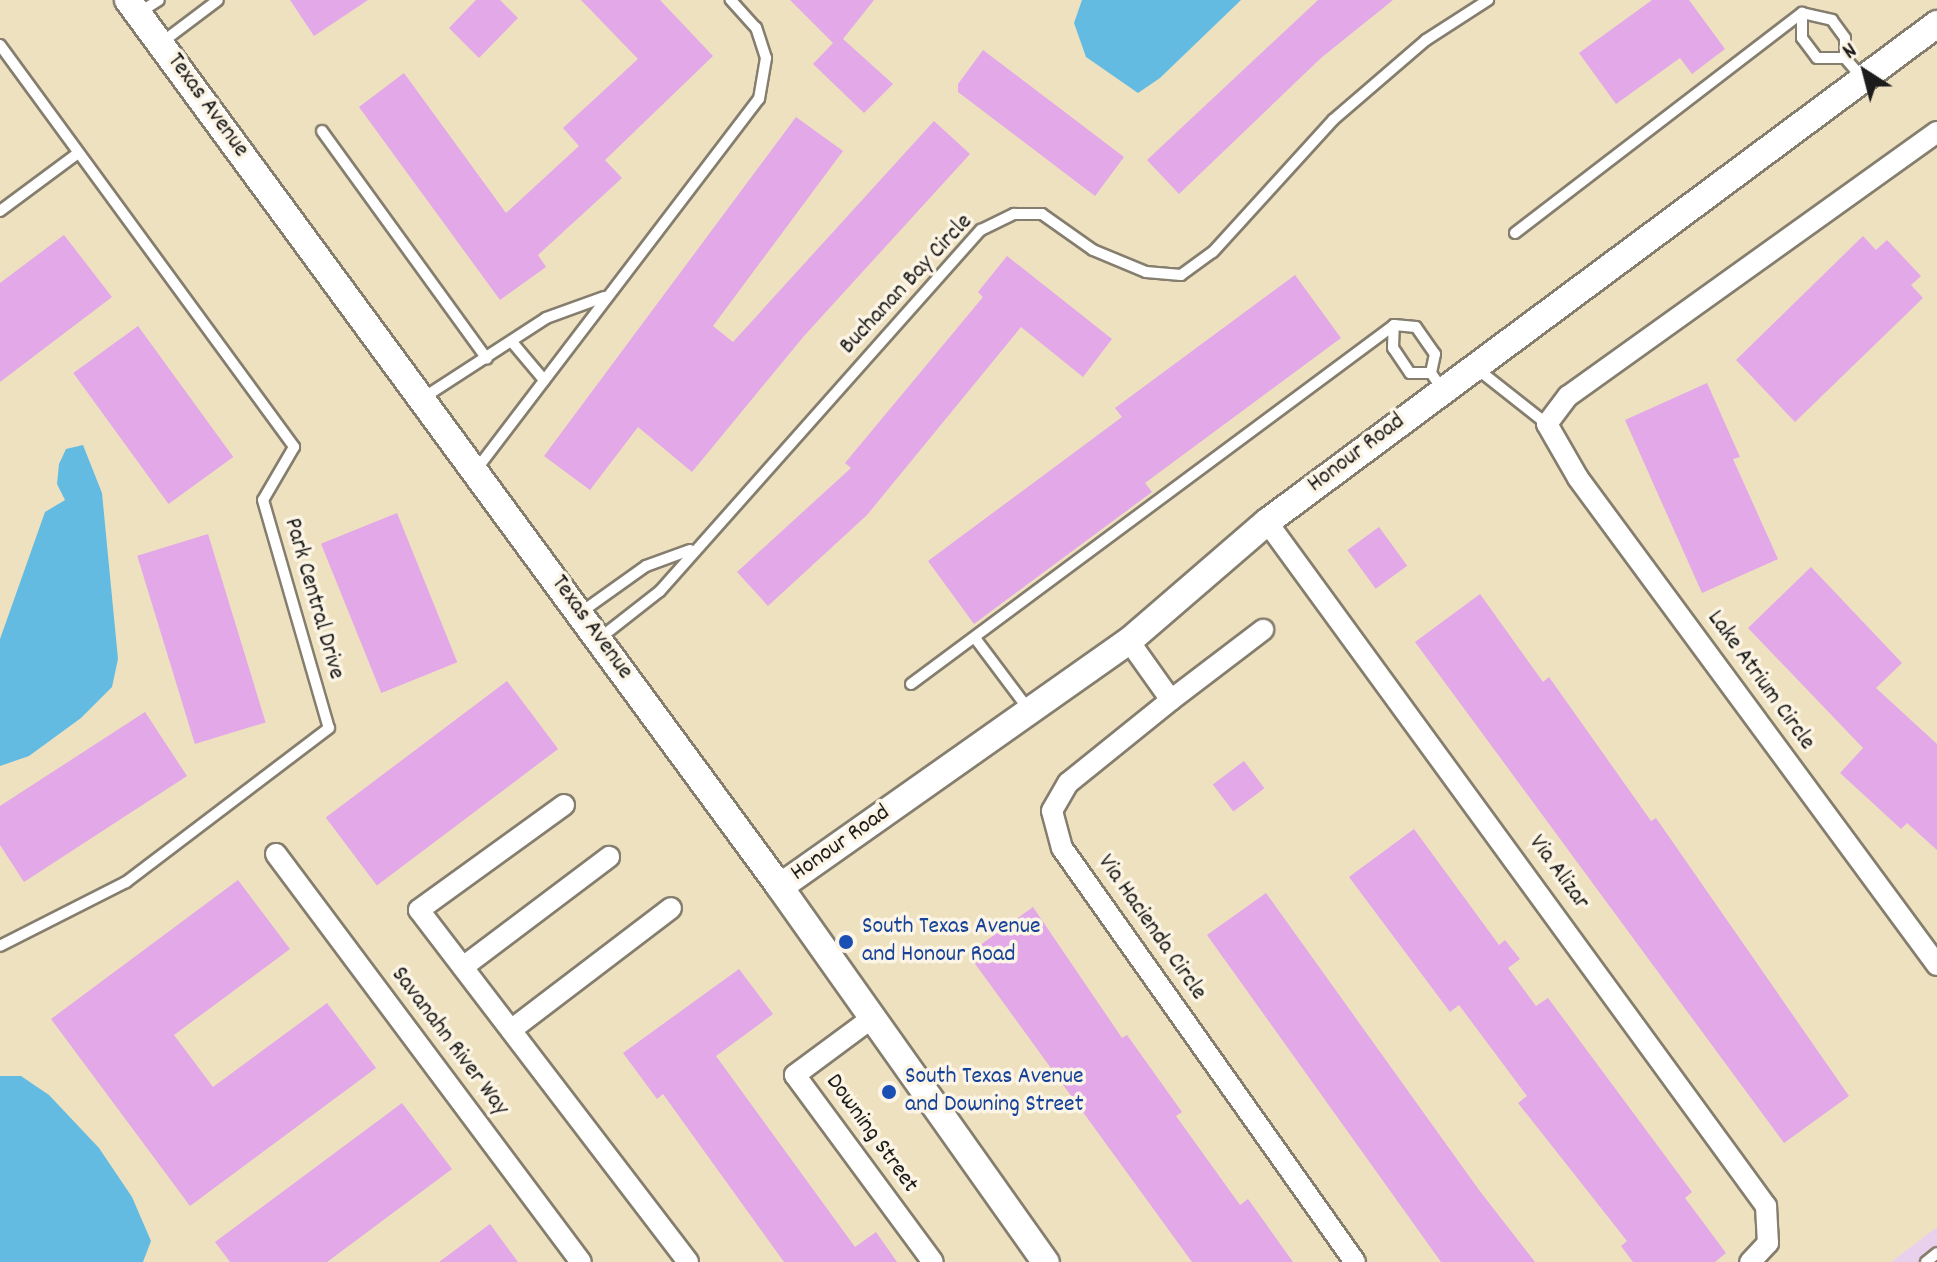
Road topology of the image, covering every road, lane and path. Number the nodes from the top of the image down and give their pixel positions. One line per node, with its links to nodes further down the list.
1 (218, 0): 7 (lane)
2 (731, 0): 16 (lane)
3 (1488, 0): 27 (lane, Buchanan Bay Circle)
4 (142, 4): 7 (street, Texas Avenue)
5 (1802, 13): 9 (lane); 9 (lane); 15 (lane)
6 (1937, 24): 10 (street, Honour Road)
7 (161, 43): 23 (street, Texas Avenue)
8 (0, 45): 13 (lane, Park Central Drive)
9 (1845, 58): 10 (lane)
10 (1864, 81): 20 (street, Honour Road)
11 (322, 131): 19 (lane)
12 (1937, 132): 24 (street)
13 (78, 153): 14 (lane); 41 (lane, Park Central Drive)
14 (0, 211)
15 (1515, 233)
16 (606, 296): 18 (lane); 21 (lane)
17 (1394, 325): 22 (lane); 22 (lane); 30 (lane)
18 (512, 342): 19 (lane); 21 (lane)
19 (487, 359): 23 (lane)
20 (1474, 366): 22 (street, Honour Road); 24 (lane, Lake Atrium Circle)
21 (544, 380): 25 (lane)
22 (1436, 381): 26 (street, Honour Road)
23 (422, 398): 25 (street, Texas Avenue)
24 (1547, 424): 42 (street, Lake Atrium Circle)
25 (476, 471): 28 (street, Texas Avenue)
26 (1267, 522): 32 (street, Honour Road); 52 (street, Via Alizar)
27 (692, 550): 28 (lane, Buchanan Bay Circle); 31 (lane, Buchanan Bay Circle)
28 (580, 613): 31 (street, Texas Avenue)
29 (1263, 630): 34 (street, Via Hacienda Circle)
30 (975, 638): 33 (lane); 35 (lane)
31 (599, 639): 39 (street, Texas Avenue)
32 (1129, 641): 34 (street); 35 (street, Honour Road)
33 (911, 684)
34 (1171, 700): 51 (street, Via Hacienda Circle)
35 (1030, 711): 39 (street, Honour Road)
36 (564, 805): 43 (street)
37 (276, 854): 48 (street, Savanahn River Way)
38 (609, 857): 43 (street)
39 (780, 887): 44 (street, Texas Avenue)
40 (671, 908): 45 (street)
41 (0, 946)
42 (1935, 958)
43 (463, 967): 45 (street)
44 (872, 1018): 49 (street, Downing Street); 50 (street, Texas Avenue)
45 (511, 1030): 47 (street)
46 (1937, 1253): 53 (lane)
47 (677, 1258)
48 (581, 1262)
49 (933, 1262)
50 (1046, 1262)
51 (1355, 1262)
52 (1750, 1262)
53 (1926, 1262)

